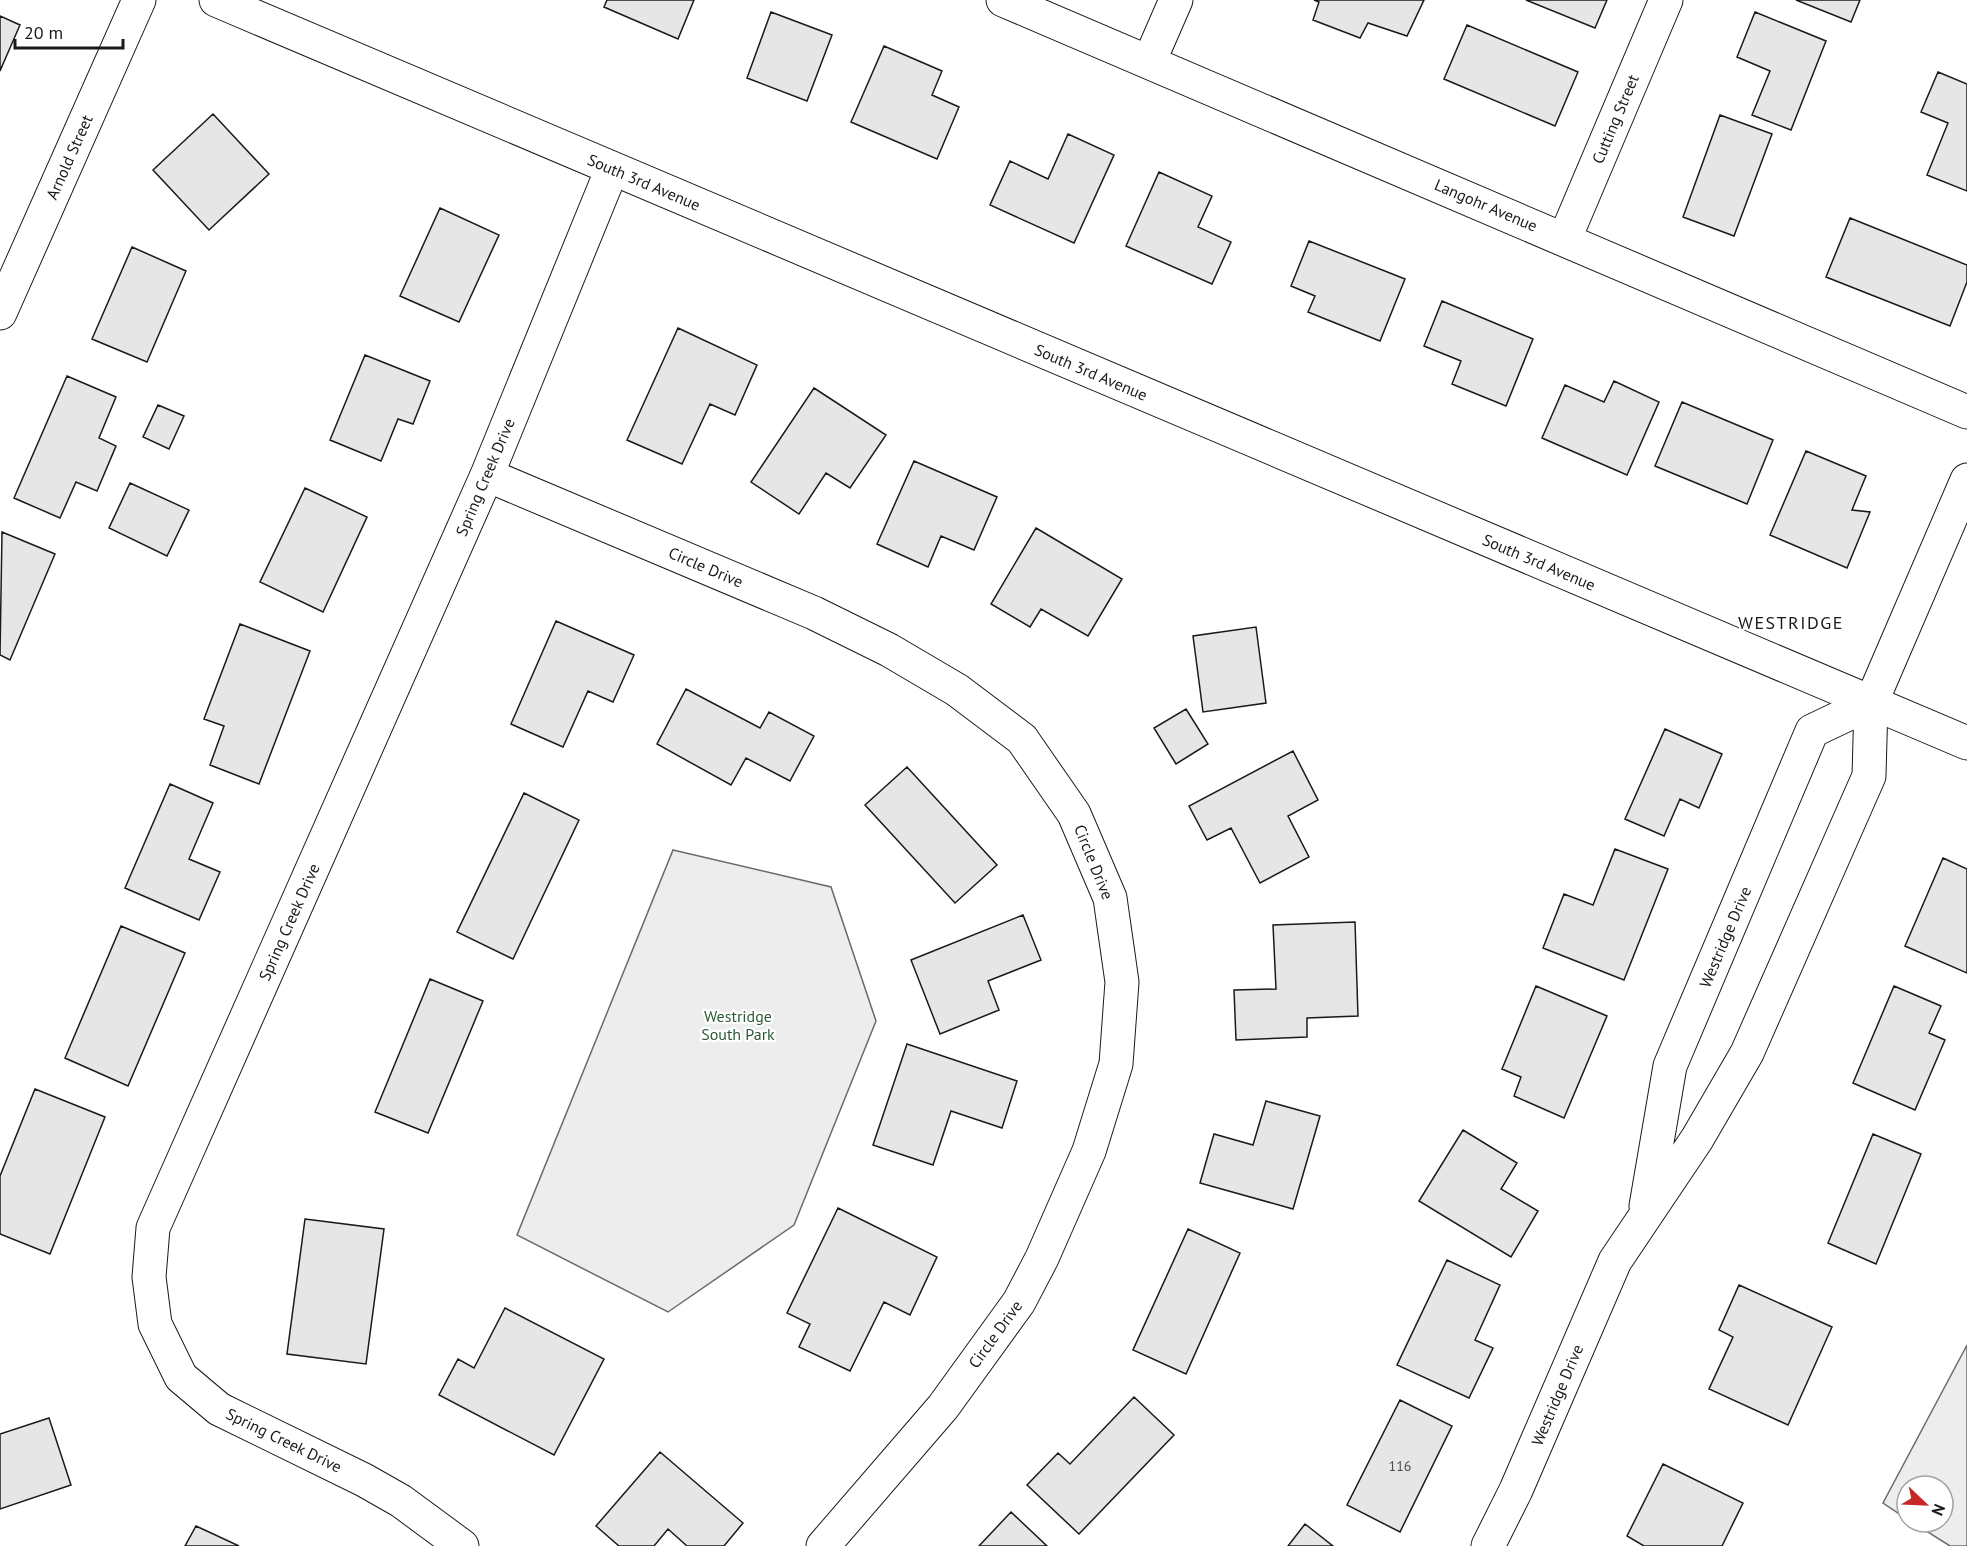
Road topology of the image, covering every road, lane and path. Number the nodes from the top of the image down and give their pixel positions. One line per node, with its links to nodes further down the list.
1 (139, 0): 9 (street, Arnold Street)
2 (216, 0): 7 (street, South 3rd Avenue)
3 (1003, 0): 6 (street, Langohr Avenue)
4 (1176, 0): 6 (street)
5 (1666, 0): 8 (street, Cutting Street)
6 (1149, 62): 8 (street, Langohr Avenue)
7 (612, 169): 11 (street, Spring Creek Drive); 13 (street, South 3rd Avenue)
8 (1565, 238): 10 (street, Langohr Avenue)
9 (0, 313)
10 (1967, 412)
11 (487, 475): 16 (street, Spring Creek Drive); 17 (street, Circle Drive)
12 (1967, 480): 13 (street, Westridge Drive)
13 (1871, 703): 14 (street, South 3rd Avenue); 15 (street, Westridge Drive); 15 (street, Westridge Drive)
14 (1967, 743)
15 (1644, 1214): 18 (street, Westridge Drive)
16 (462, 1546)
17 (823, 1546)
18 (1488, 1546)

